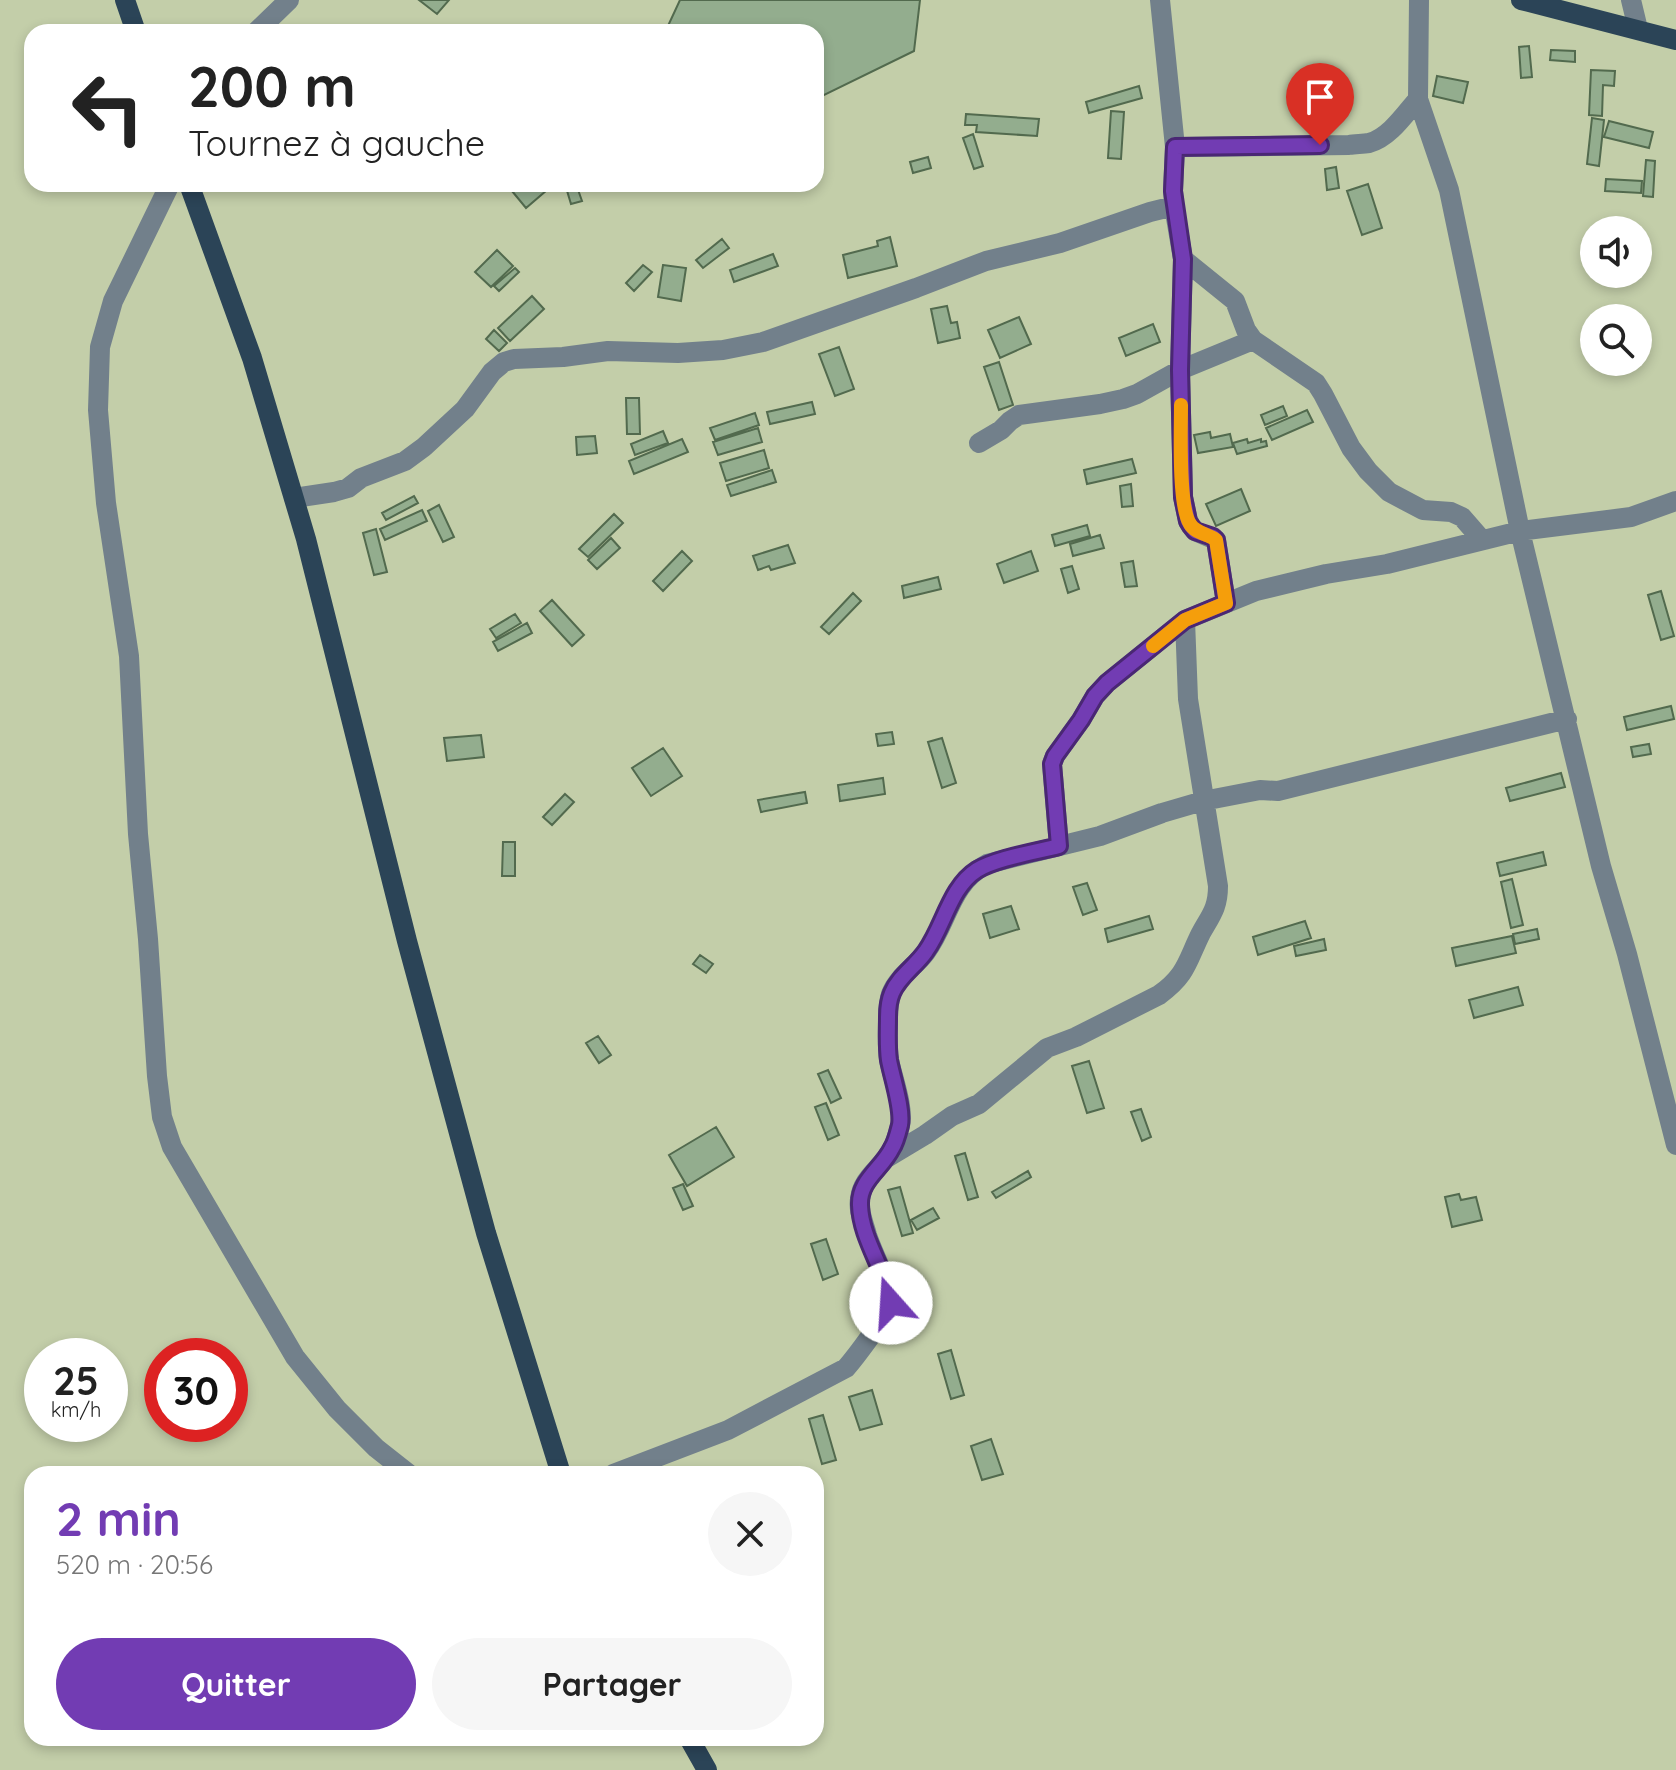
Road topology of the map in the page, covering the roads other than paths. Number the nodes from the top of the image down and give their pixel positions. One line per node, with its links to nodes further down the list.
1 (125, 0): 7 (main road)
2 (289, 0): 8 (street)
3 (1160, 0): 12 (street)
4 (1419, 0): 11 (street)
5 (1521, 0): 9 (main road)
6 (1631, 0): 9 (street)
7 (133, 24)
8 (264, 24)
9 (1638, 29): 10 (main road)
10 (1676, 40)
11 (1418, 99): 12 (street); 22 (street)
12 (1175, 147): 15 (street)
13 (166, 192): 31 (street)
14 (192, 192): 20 (main road)
15 (1174, 206): 16 (street); 20 (street)
16 (1183, 259): 17 (street); 18 (street)
17 (1253, 340): 18 (street); 23 (street)
18 (1180, 370): 19 (street); 24 (street)
19 (979, 443)
20 (294, 498): 32 (main road)
21 (1676, 501): 22 (street)
22 (1520, 531): 23 (street); 26 (street)
23 (1482, 540): 24 (street)
24 (1226, 603): 25 (street)
25 (1185, 620): 27 (street); 28 (street)
26 (1567, 719): 27 (street); 29 (street)
27 (1203, 801): 28 (street); 30 (street)
28 (1059, 846): 30 (street)
29 (1676, 1145)
30 (885, 1159): 33 (street)
31 (399, 1466)
32 (559, 1466)
33 (634, 1466)
34 (694, 1746): 35 (main road)
35 (707, 1770)

